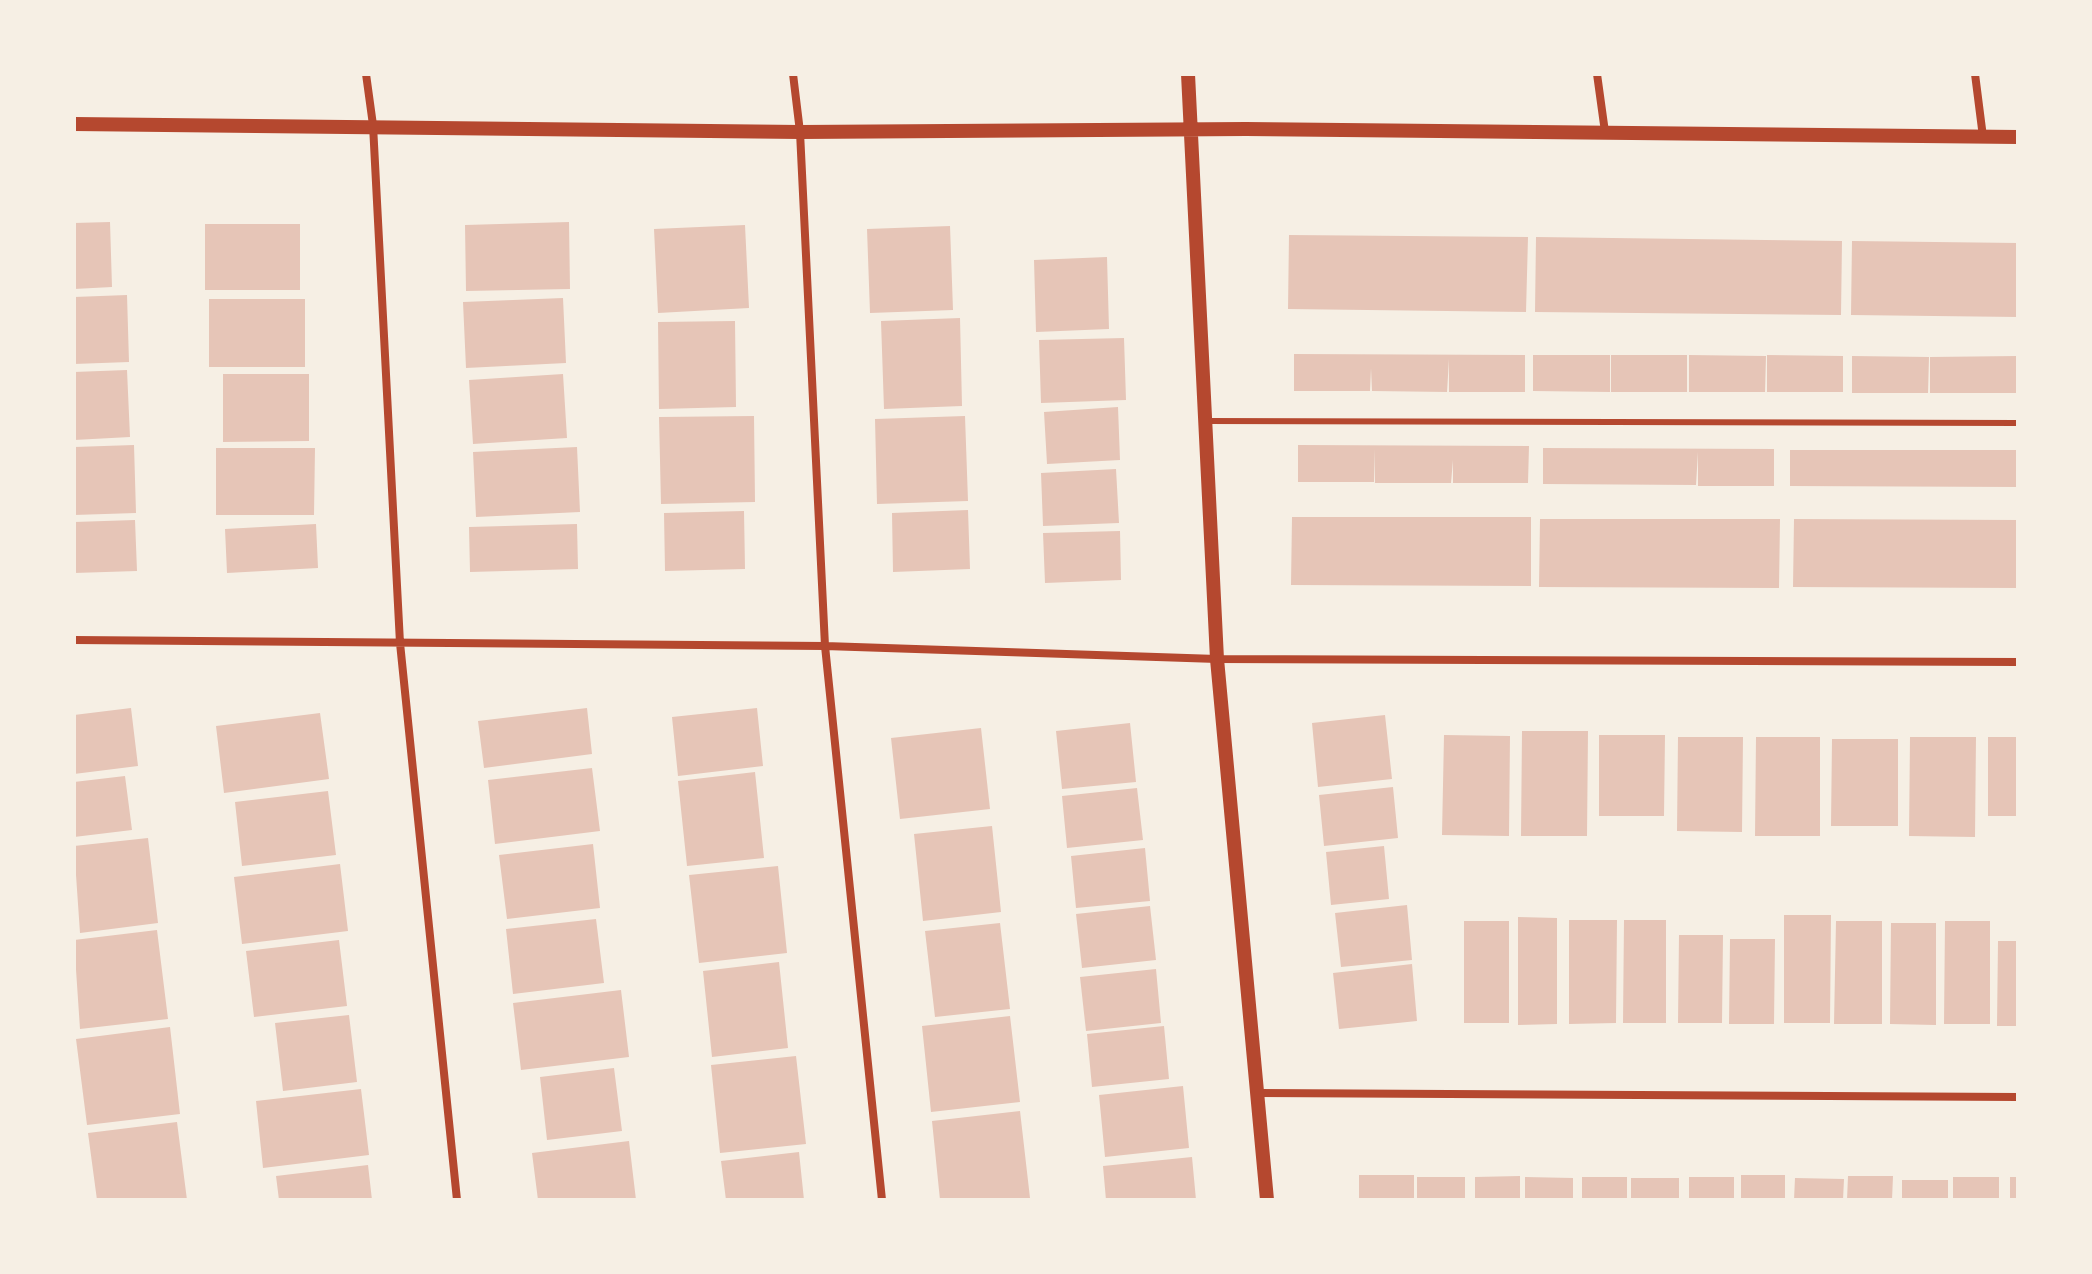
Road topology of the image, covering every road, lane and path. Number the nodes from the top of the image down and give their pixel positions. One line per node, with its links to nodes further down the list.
1 (366, 74): 7 (street)
2 (793, 74): 9 (street)
3 (1188, 74): 8 (street)
4 (1597, 74): 10 (street)
5 (1975, 74): 11 (street)
6 (74, 124): 7 (street)
7 (373, 125): 9 (street); 16 (street)
8 (1191, 130): 9 (street); 10 (street); 13 (street)
9 (800, 132): 17 (street)
10 (1605, 132): 11 (street)
11 (1983, 137): 12 (street)
12 (2018, 137)
13 (1205, 421): 14 (lane); 18 (street)
14 (2018, 423)
15 (74, 640): 16 (street)
16 (400, 643): 17 (street); 22 (street)
17 (825, 646): 18 (street); 23 (street)
18 (1217, 659): 19 (street); 20 (street)
19 (2018, 662)
20 (1259, 1093): 21 (street); 24 (street)
21 (2018, 1097)
22 (457, 1200)
23 (882, 1200)
24 (1267, 1200)

